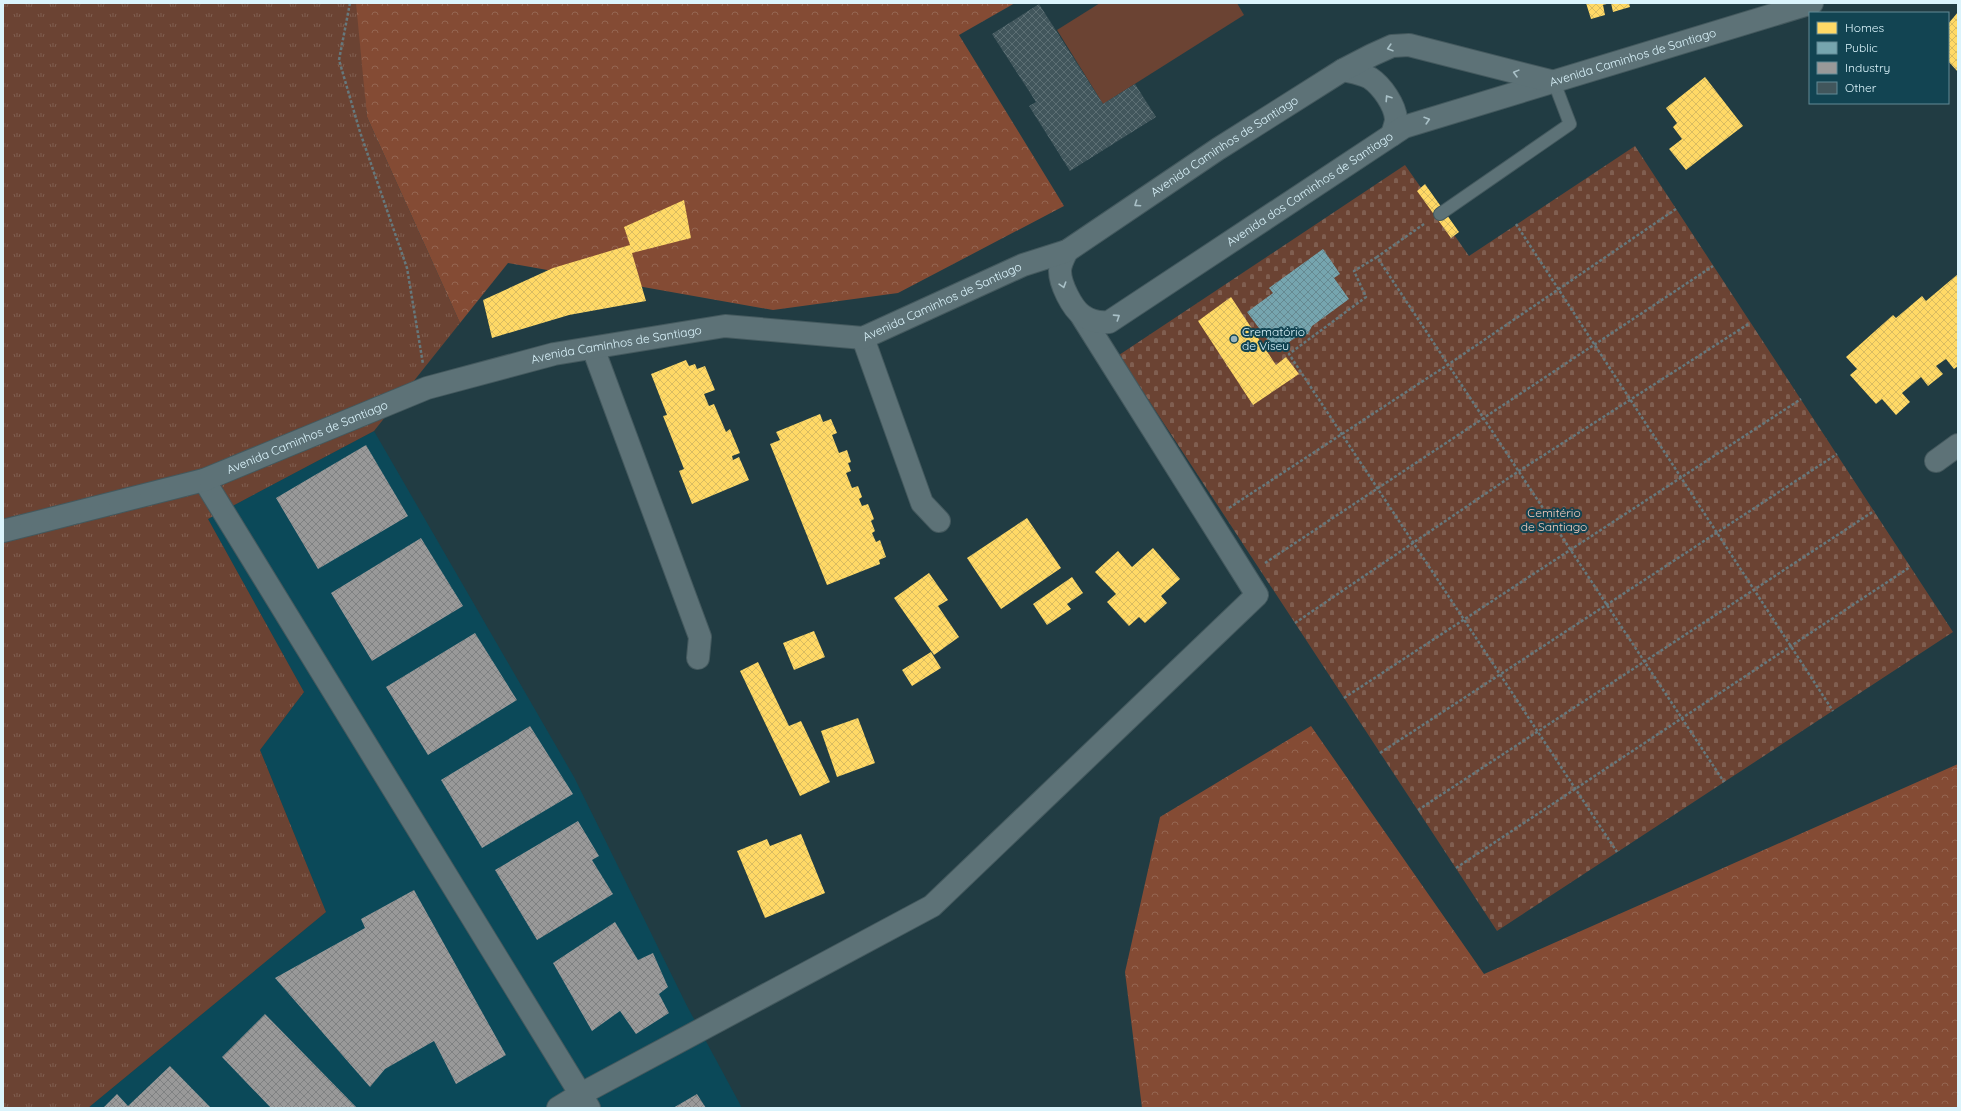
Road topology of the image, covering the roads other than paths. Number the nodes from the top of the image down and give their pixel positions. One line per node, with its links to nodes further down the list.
1 (1812, 3): 3 (street, Avenida Caminhos de Santiago)
2 (1343, 70): 3 (street, Avenida Caminhos de Santiago, one-way to 2); 4 (street, one-way to 2); 6 (street, Avenida Caminhos de Santiago, one-way to 6)
3 (1554, 82): 4 (street, Avenida dos Caminhos de Santiago, one-way to 3); 5 (lane)
4 (1392, 135): 7 (street, Avenida dos Caminhos de Santiago, one-way to 4)
5 (1440, 214)
6 (1067, 250): 7 (street, one-way to 7); 8 (street, Avenida Caminhos de Santiago)
7 (1081, 315): 16 (street)
8 (863, 338): 9 (street, Avenida Caminhos de Santiago); 13 (street)
9 (593, 348): 12 (street, Avenida Caminhos de Santiago); 15 (street)
10 (1958, 445): 11 (street)
11 (1936, 461)
12 (204, 480): 14 (street, Avenida Caminhos de Santiago); 16 (street)
13 (939, 521)
14 (3, 531)
15 (698, 658)
16 (585, 1101): 17 (street)
17 (558, 1108)

